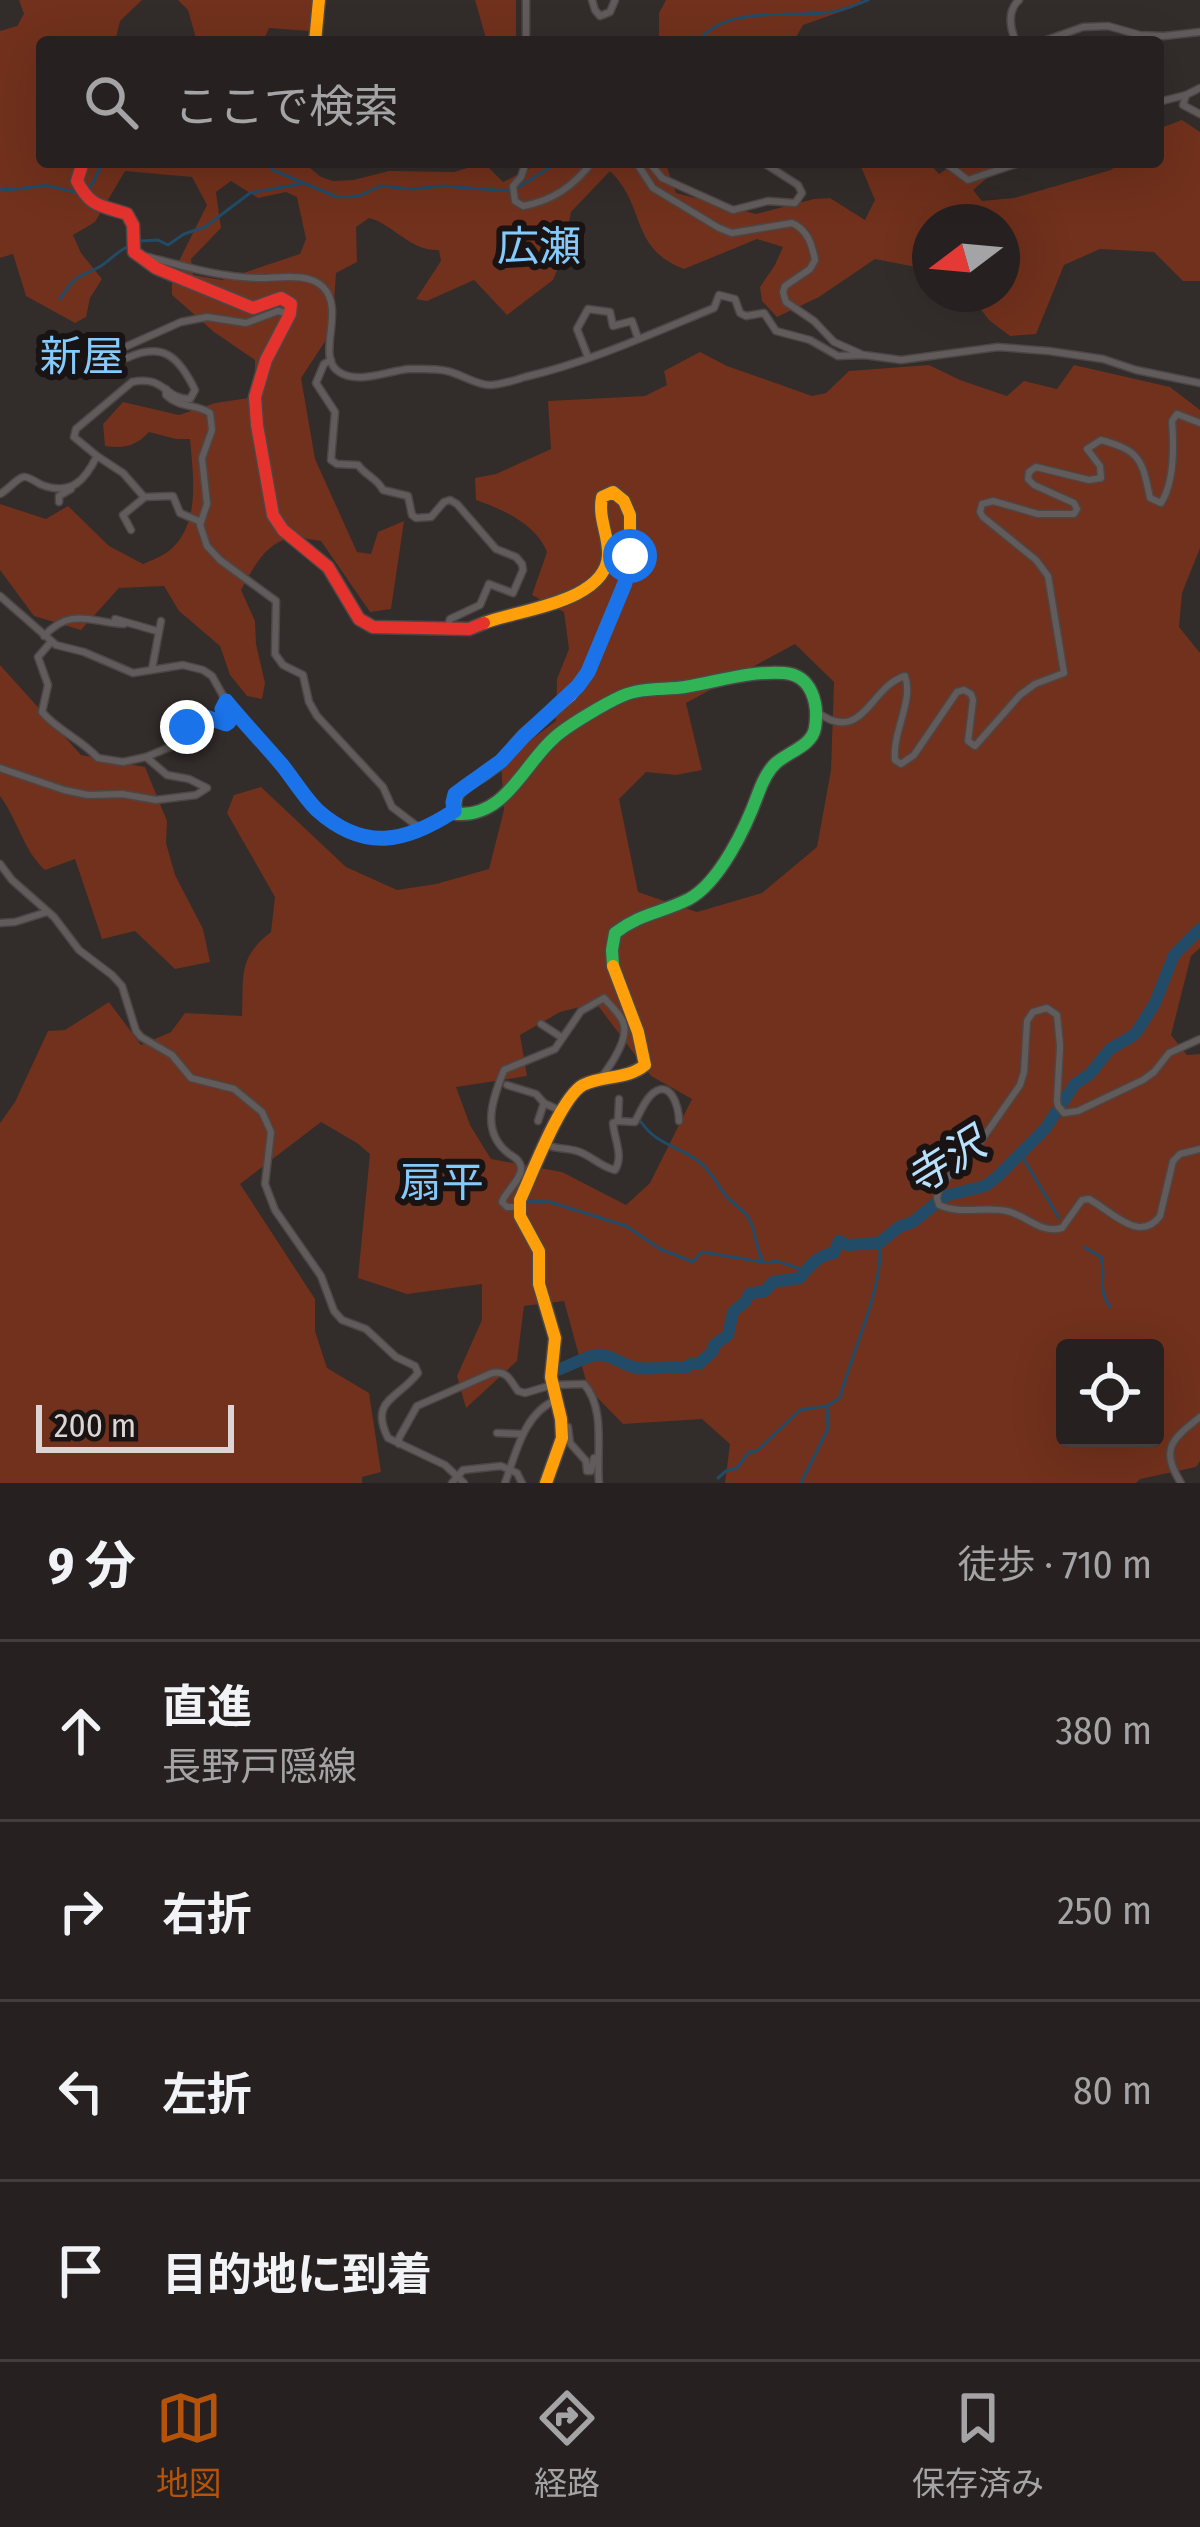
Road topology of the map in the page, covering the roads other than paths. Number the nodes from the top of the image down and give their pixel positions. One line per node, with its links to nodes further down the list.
1 (319, 0): 7 (main road)
2 (526, 0): 8 (street)
3 (592, 0): 4 (street)
4 (614, 0)
5 (1019, 0): 9 (street)
6 (1200, 32): 11 (street)
7 (316, 36)
8 (526, 36)
9 (1014, 36)
10 (1058, 36): 12 (street)
11 (1164, 36)
12 (1164, 36)
13 (1200, 88): 14 (street)
14 (1186, 95): 15 (street); 16 (street)
15 (1164, 100)
16 (1200, 114)
17 (81, 168): 25 (main road)
18 (524, 168): 19 (street)
19 (588, 168)
20 (640, 168): 28 (street)
21 (654, 168): 22 (street)
22 (772, 168)
23 (952, 168): 24 (street)
24 (1004, 168)
25 (142, 256): 26 (main road); 30 (street)
26 (290, 314): 32 (street); 45 (main road)
27 (638, 339): 28 (street); 29 (street); 29 (street)
28 (864, 355): 31 (street)
29 (588, 357): 30 (street)
30 (331, 360): 45 (street)
31 (1200, 383)
32 (166, 389): 34 (street); 39 (street)
33 (1200, 422): 50 (street)
34 (97, 456): 35 (street); 37 (street)
35 (71, 488): 36 (street); 38 (street)
36 (0, 494)
37 (145, 497): 39 (street); 40 (street)
38 (59, 502)
39 (201, 522): 54 (street)
40 (130, 530)
41 (0, 596): 47 (street)
42 (116, 619): 44 (street)
43 (160, 621): 46 (street)
44 (124, 623): 46 (street); 47 (street)
45 (448, 629): 53 (main road)
46 (157, 631): 48 (street)
47 (48, 638): 48 (street); 51 (street)
48 (152, 669): 49 (street)
49 (226, 701): 51 (street); 54 (street)
50 (816, 711): 53 (main road); 61 (main road)
51 (146, 757): 52 (street)
52 (0, 768)
53 (454, 811): 54 (street)
54 (421, 829)
55 (0, 864): 56 (street)
56 (47, 912): 57 (street); 78 (street)
57 (0, 922)
58 (541, 1024): 59 (street)
59 (560, 1037): 61 (street); 71 (street)
60 (1200, 1039): 70 (street)
61 (599, 1080): 65 (main road)
62 (507, 1085): 64 (street)
63 (619, 1099): 66 (street)
64 (544, 1103): 65 (street); 68 (street)
65 (561, 1111): 69 (main road)
66 (619, 1120): 67 (street); 69 (street)
67 (679, 1120)
68 (538, 1121)
69 (546, 1145): 71 (main road)
70 (1200, 1149)
71 (518, 1207): 72 (main road)
72 (552, 1385): 73 (main road); 78 (street); 79 (street)
73 (556, 1400): 75 (main road); 77 (street)
74 (1200, 1417): 86 (street)
75 (562, 1427): 79 (street); 81 (main road)
76 (497, 1432): 77 (street)
77 (524, 1434): 80 (street)
78 (399, 1444): 82 (street)
79 (597, 1456): 85 (street)
80 (510, 1469): 82 (street); 83 (street); 84 (street)
81 (545, 1479)
82 (458, 1481)
83 (505, 1483)
84 (522, 1483)
85 (599, 1483)
86 (1181, 1483)

